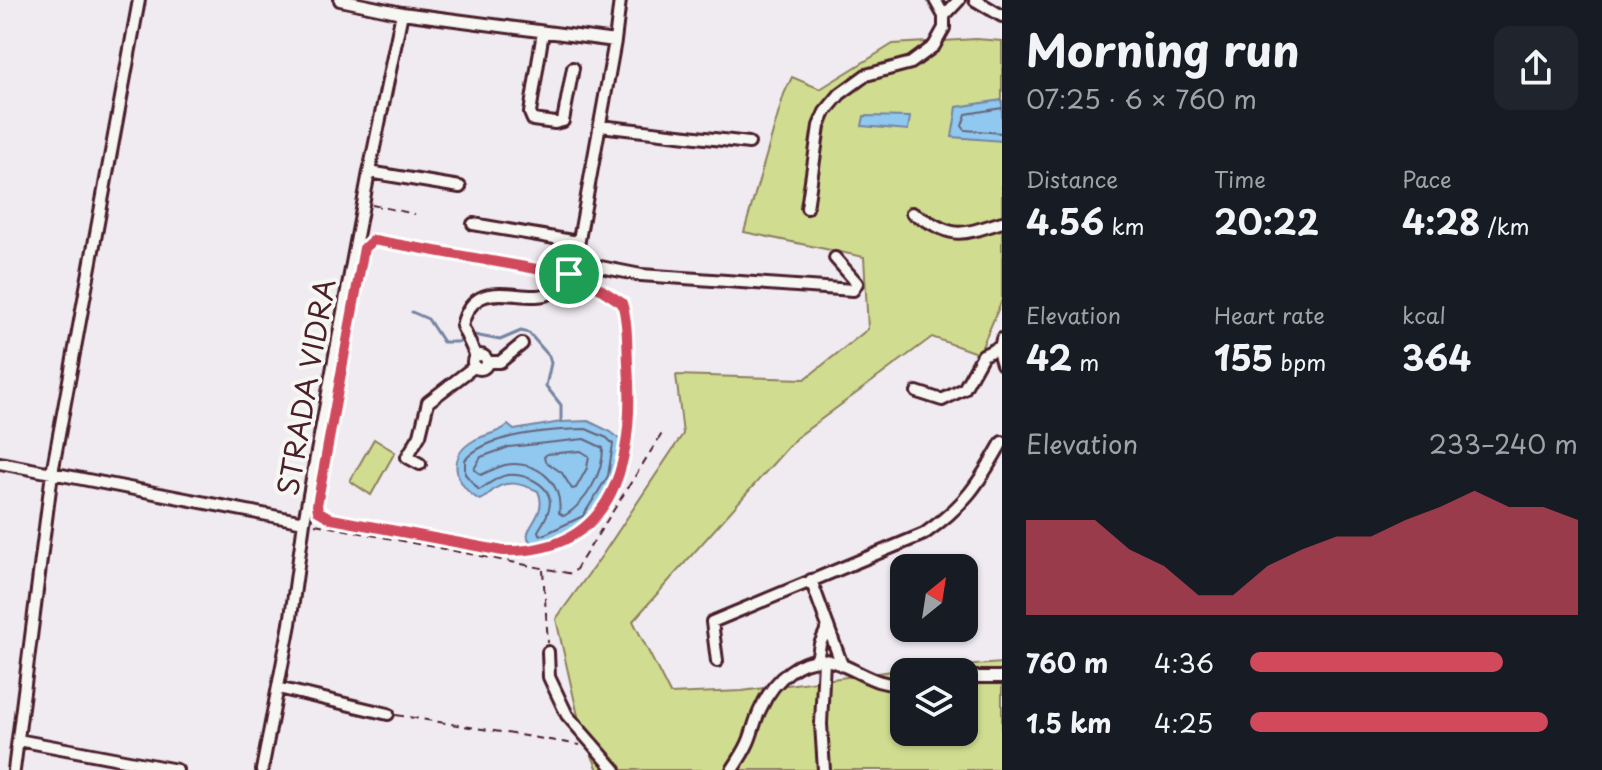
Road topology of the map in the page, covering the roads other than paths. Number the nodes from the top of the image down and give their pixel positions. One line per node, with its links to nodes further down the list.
1 (139, 0): 32 (street)
2 (340, 0): 7 (street)
3 (620, 0): 11 (street)
4 (935, 0): 8 (street)
5 (959, 0): 8 (street)
6 (975, 0): 9 (street)
7 (402, 13): 10 (street); 15 (street, STRADA VIDRA)
8 (944, 16): 17 (street)
9 (1002, 16)
10 (543, 32): 11 (street); 12 (street)
11 (615, 41): 13 (street)
12 (573, 68)
13 (600, 126): 14 (street); 21 (street)
14 (749, 143)
15 (369, 172): 16 (street); 33 (street, STRADA VIDRA)
16 (460, 187)
17 (807, 208)
18 (912, 213): 19 (street)
19 (1002, 222)
20 (473, 224): 21 (street)
21 (578, 242): 23 (street)
22 (835, 258): 23 (street)
23 (575, 262): 26 (street)
24 (1001, 343): 27 (street); 28 (street)
25 (522, 344): 26 (street)
26 (475, 361): 31 (street)
27 (1002, 364)
28 (917, 392)
29 (1002, 442): 34 (street)
30 (0, 463): 32 (street)
31 (420, 464)
32 (52, 473): 33 (street); 45 (street)
33 (304, 522): 43 (street, STRADA VIDRA)
34 (811, 580): 35 (street); 38 (street)
35 (828, 626): 37 (street); 39 (street)
36 (548, 652): 49 (street)
37 (821, 660): 39 (street); 50 (street); 51 (street)
38 (717, 661)
39 (842, 665): 42 (street)
40 (978, 677): 41 (street)
41 (1002, 677)
42 (890, 682)
43 (278, 688): 44 (street); 48 (street, STRADA VIDRA)
44 (388, 714)
45 (18, 740): 46 (street); 47 (street)
46 (14, 770)
47 (177, 770)
48 (262, 770)
49 (615, 770)
50 (732, 770)
51 (824, 770)

